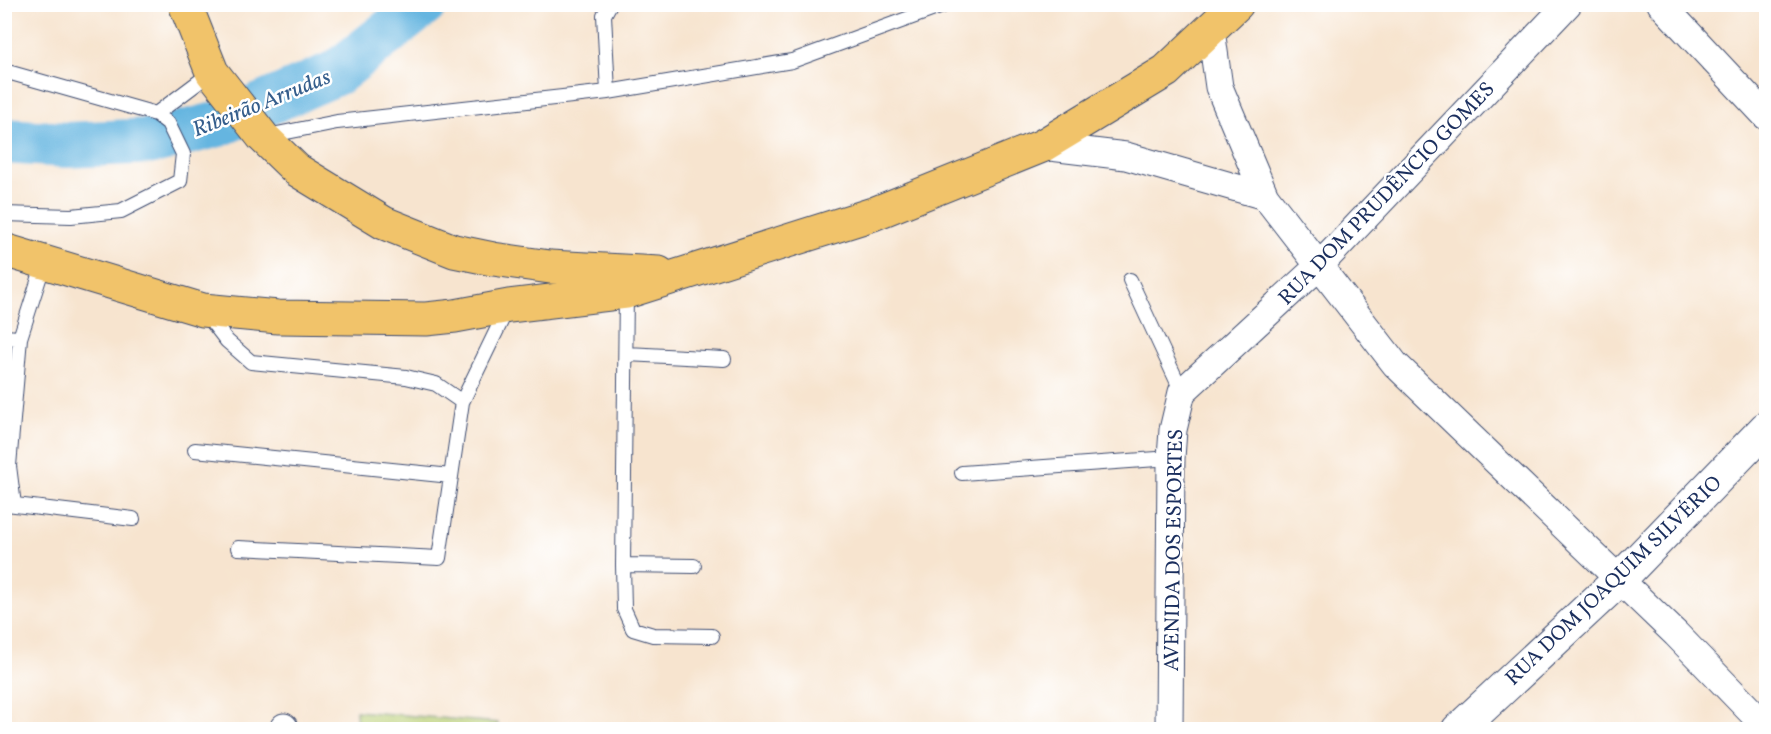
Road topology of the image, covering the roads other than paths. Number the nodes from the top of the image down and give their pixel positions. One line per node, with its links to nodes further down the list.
1 (185, 4): 9 (highway)
2 (610, 4): 10 (lane)
3 (948, 4): 10 (lane)
4 (1237, 4): 7 (highway)
5 (1568, 4): 19 (street, RUA DOM PRUDÊNCIO GOMES)
6 (1661, 4): 12 (street)
7 (1211, 30): 14 (highway); 15 (street)
8 (4, 71): 11 (lane)
9 (212, 72): 11 (lane); 13 (highway)
10 (608, 92): 13 (lane)
11 (157, 115): 16 (lane)
12 (1767, 116)
13 (263, 137): 20 (highway)
14 (1042, 146): 15 (street); 20 (highway)
15 (1265, 196): 19 (street)
16 (4, 214)
17 (4, 250): 18 (highway)
18 (44, 262): 24 (highway); 26 (lane)
19 (1320, 265): 29 (street, RUA DOM PRUDÊNCIO GOMES); 42 (street)
20 (681, 274): 22 (highway)
21 (1130, 280): 29 (lane)
22 (626, 292): 23 (highway); 27 (lane)
23 (509, 306): 24 (highway); 30 (lane)
24 (203, 309): 30 (lane)
25 (4, 337): 26 (lane)
26 (20, 338): 34 (lane)
27 (627, 354): 28 (lane); 40 (lane)
28 (724, 359)
29 (1190, 385): 33 (street, AVENIDA DOS ESPORTES)
30 (462, 402): 36 (lane)
31 (1767, 428): 42 (street, RUA DOM JOAQUIM SILVÉRIO)
32 (195, 450): 36 (lane)
33 (1171, 458): 35 (lane); 45 (street, AVENIDA DOS ESPORTES)
34 (7, 466): 37 (lane)
35 (962, 473)
36 (451, 476): 39 (lane)
37 (9, 504): 38 (lane)
38 (133, 519)
39 (238, 548)
40 (623, 565): 41 (lane); 43 (lane)
41 (694, 566)
42 (1619, 580): 44 (street); 46 (street, RUA DOM JOAQUIM SILVÉRIO)
43 (712, 636)
44 (1767, 726)
45 (1169, 729)
46 (1458, 729)

